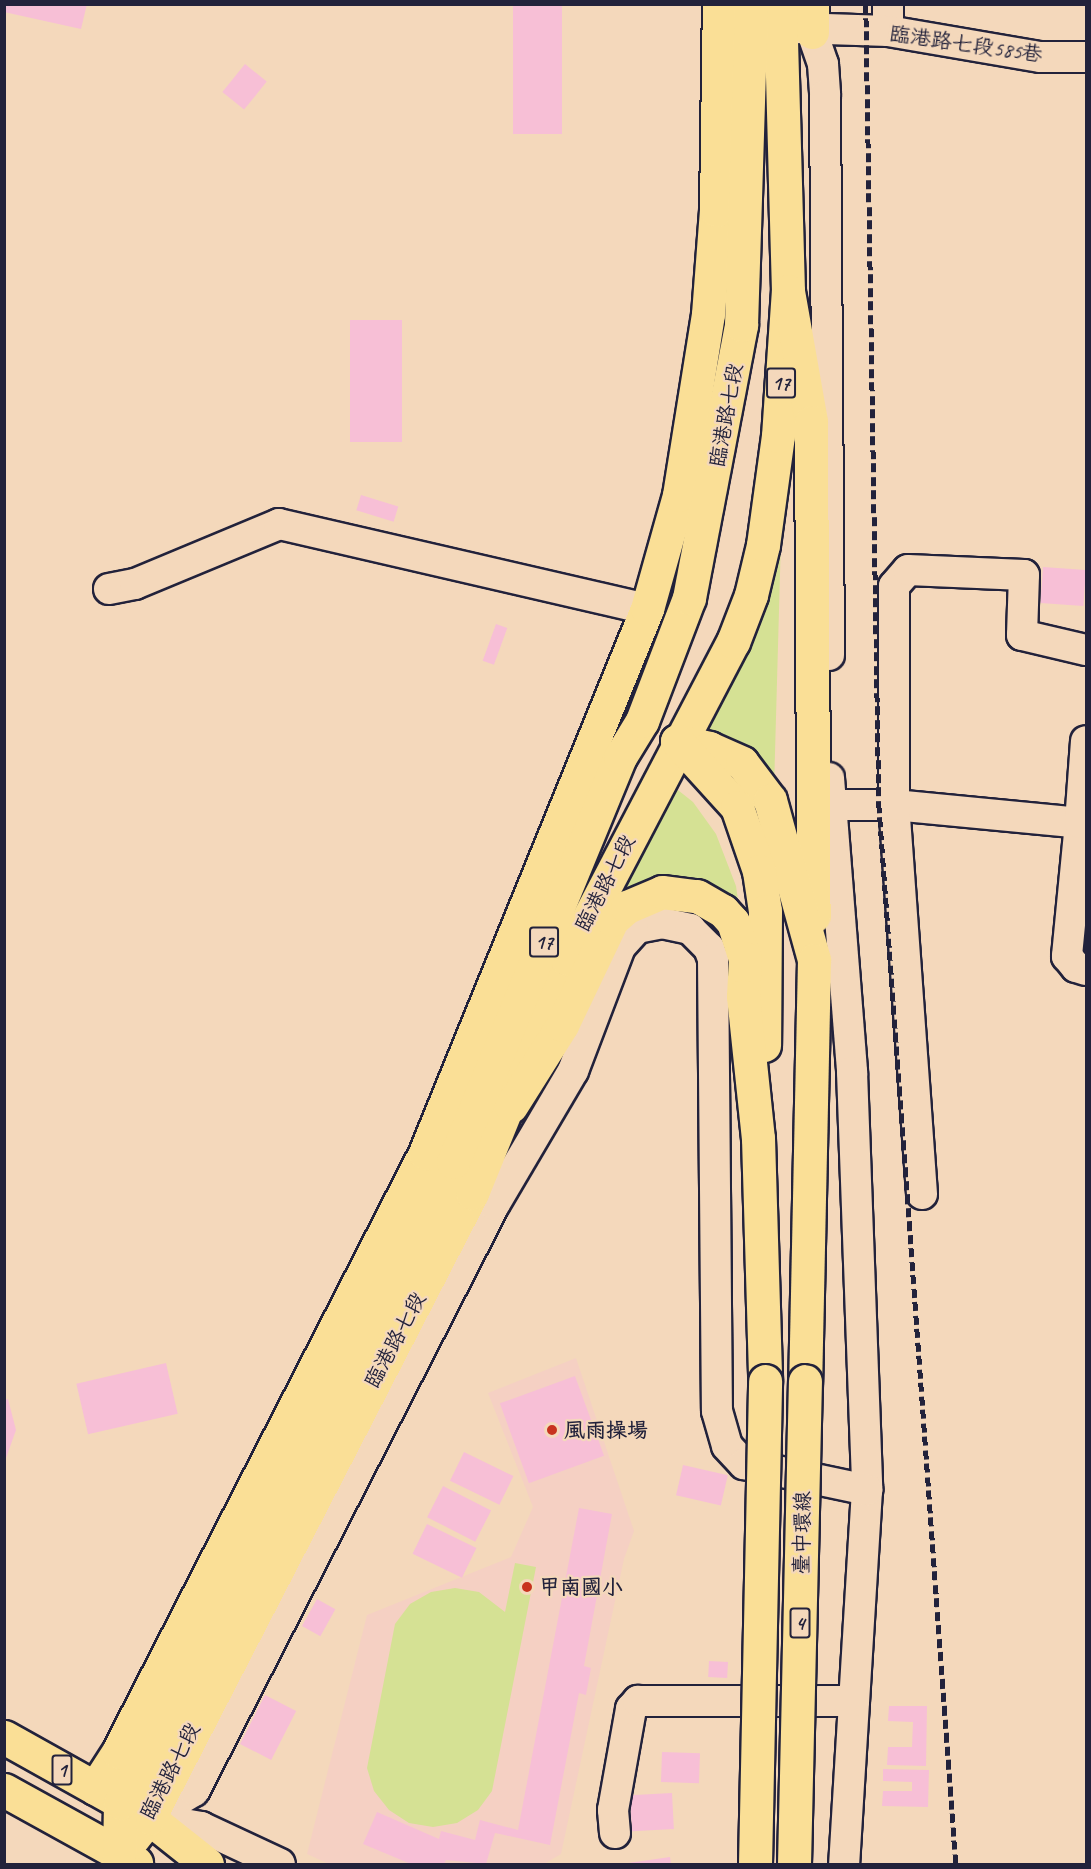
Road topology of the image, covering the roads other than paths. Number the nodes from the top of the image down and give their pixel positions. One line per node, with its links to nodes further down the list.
1 (751, 10): 2 (street, 臨港路七段585巷); 5 (main road, 臨港路七段 / 17); 7 (main road, 臨港路七段 / 17); 9 (main road, 臨港路七段 / 17)
2 (812, 18): 3 (street, 臨港路七段585巷); 12 (street)
3 (888, 18): 4 (street, 臨港路七段585巷)
4 (1086, 57)
5 (788, 291): 10 (main road, 臨港路七段 / 17); 15 (main road, 臺中環線)
6 (109, 589): 7 (street)
7 (647, 609): 19 (main road, 臨港路七段 / 17)
8 (1086, 650): 13 (street)
9 (642, 721): 10 (main road); 19 (main road, 臨港路七段 / 17)
10 (677, 741): 15 (main road); 17 (main road, 臨港路七段 / 17); 18 (main road)
11 (1086, 741): 14 (street)
12 (829, 805): 13 (street); 21 (street)
13 (894, 805): 14 (street); 20 (street)
14 (1080, 823): 16 (street)
15 (814, 960): 31 (main road, 臺中環線 / 4, bridge)
16 (1086, 970)
17 (511, 1106): 18 (main road); 25 (main road, 臨港路七段 / 17)
18 (758, 1138): 30 (main road, 臺中環線 / 4, bridge)
19 (439, 1158): 25 (main road, 臨港路七段 / 17)
20 (922, 1194)
21 (867, 1490): 22 (street); 25 (street)
22 (854, 1701): 26 (street); 32 (street)
23 (4, 1737): 25 (main road, 1)
24 (4, 1790): 27 (main road, 1)
25 (121, 1803): 27 (main road, 臨港路七段 / 17); 28 (main road, 1); 29 (street)
26 (615, 1833)
27 (128, 1862)
28 (207, 1864)
29 (280, 1864)
30 (755, 1864)
31 (794, 1864)
32 (844, 1864)

